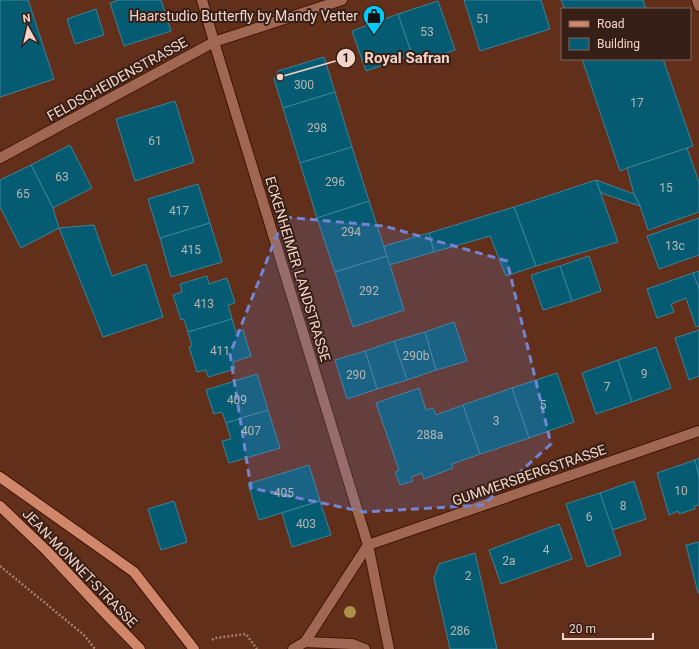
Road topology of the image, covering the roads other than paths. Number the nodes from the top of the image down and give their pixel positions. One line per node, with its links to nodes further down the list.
1 (202, 0): 5 (street, ECKENHEIMER LANDSTRASSE)
2 (342, 0): 5 (street, FELDSCHEIDENSTRASSE)
3 (697, 0): 4 (street)
4 (699, 6)
5 (214, 42): 6 (street, FELDSCHEIDENSTRASSE); 10 (street, ECKENHEIMER LANDSTRASSE)
6 (0, 158)
7 (699, 431): 10 (street, GUMMERSBERGSTRASSE)
8 (0, 477): 13 (main road, JEAN-MONNET-STRASSE)
9 (0, 506): 12 (main road, JEAN-MONNET-STRASSE)
10 (368, 545): 11 (street); 16 (street, ECKENHEIMER LANDSTRASSE)
11 (305, 642): 14 (street); 15 (street)
12 (140, 649)
13 (194, 649)
14 (293, 649)
15 (365, 649)
16 (389, 649)

